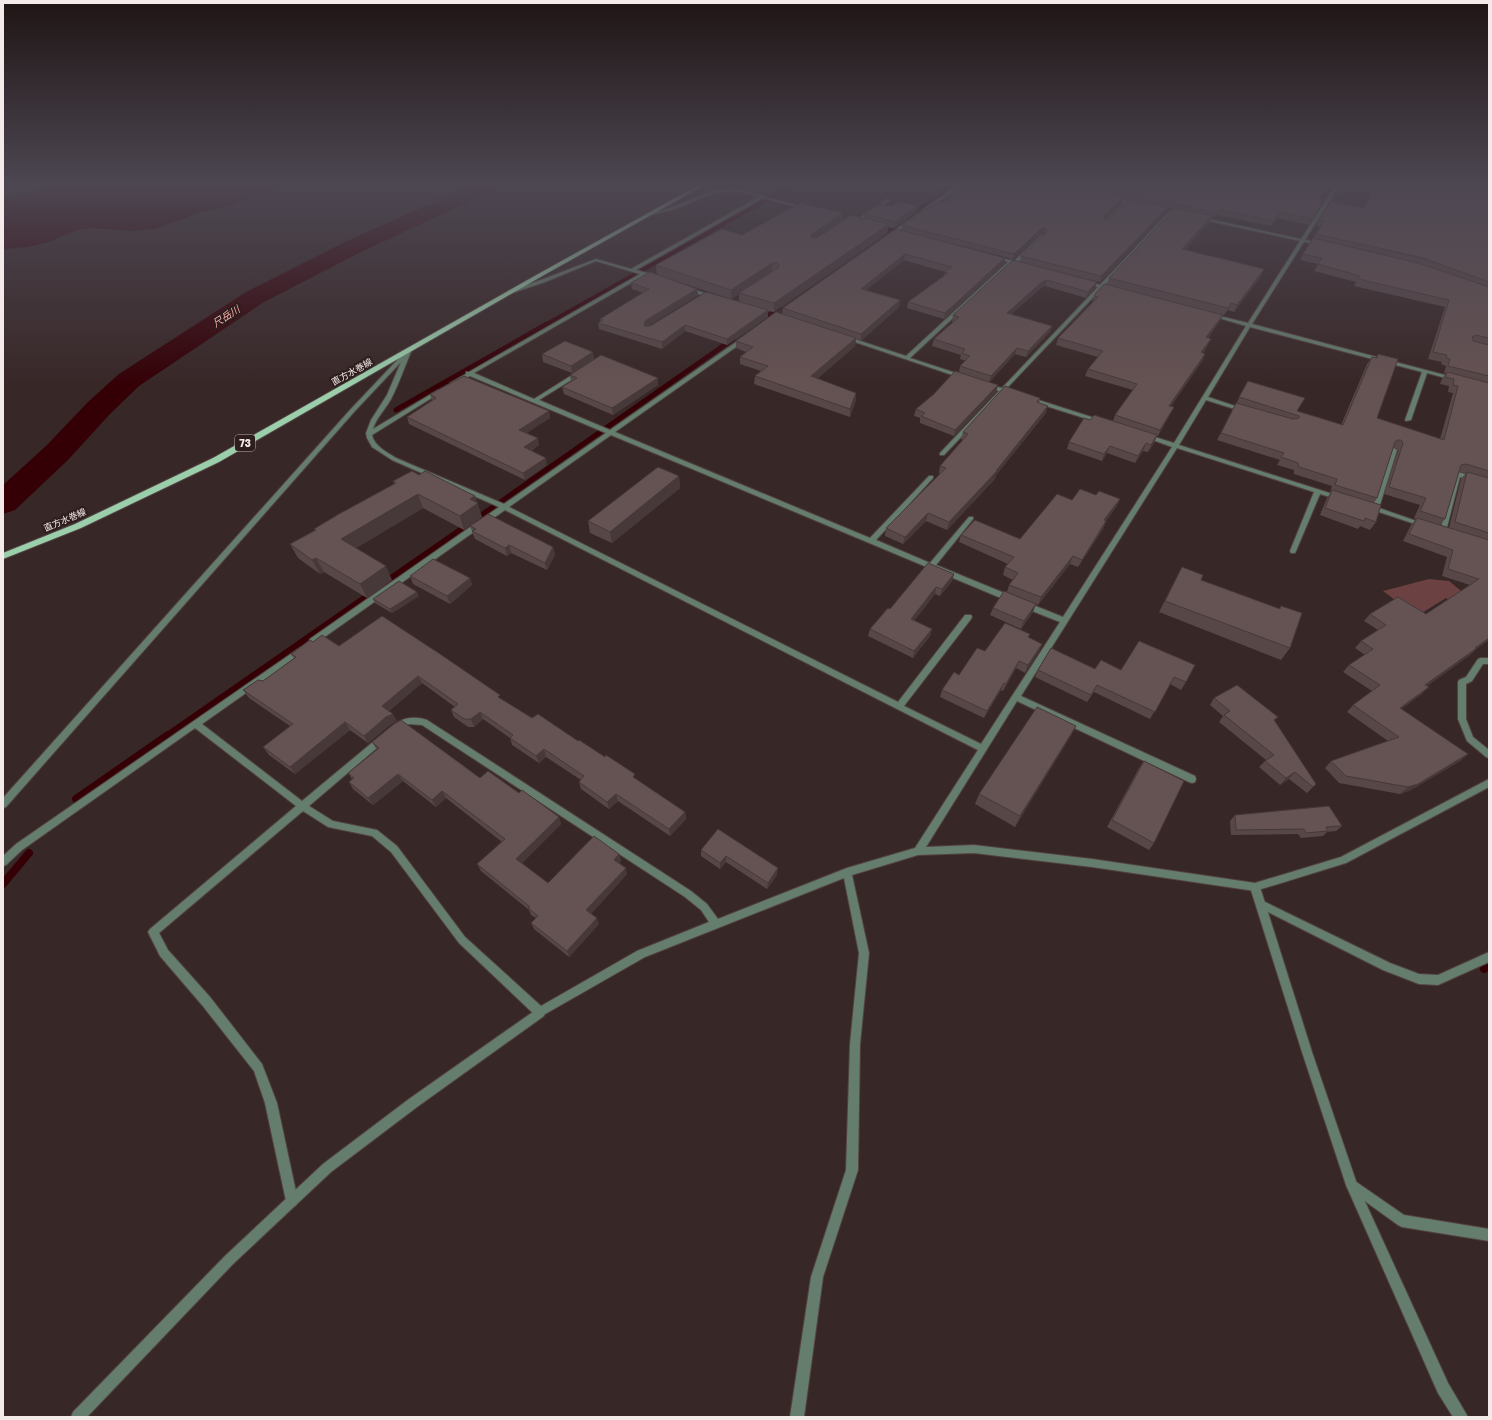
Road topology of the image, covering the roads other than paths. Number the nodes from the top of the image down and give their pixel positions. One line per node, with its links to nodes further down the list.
1 (581, 252): 16 (main road, 直方水巻線 / 73)
2 (665, 252): 9 (street)
3 (1024, 252): 7 (street)
4 (1132, 252): 13 (street)
5 (1295, 252): 21 (street)
6 (987, 255): 7 (street)
7 (1012, 262): 8 (street); 25 (street)
8 (1029, 266)
9 (632, 270): 10 (street); 16 (street)
10 (641, 272): 11 (street); 28 (street)
11 (660, 279)
12 (1078, 280): 13 (street)
13 (1099, 286): 15 (street); 32 (street)
14 (682, 287): 17 (street)
15 (1114, 290)
16 (509, 292): 24 (main road, 直方水巻線 / 73)
17 (705, 295): 18 (street); 19 (street)
18 (699, 299)
19 (719, 299)
20 (1204, 313): 21 (street)
21 (1249, 325): 26 (street); 35 (street)
22 (751, 334): 40 (street)
23 (842, 337): 25 (street)
24 (408, 352): 42 (street); 58 (main road, 直方水巻線 / 73); 70 (street)
25 (907, 358): 29 (street)
26 (1424, 371): 30 (street); 38 (street)
27 (582, 372): 36 (street)
28 (468, 373): 36 (street); 42 (street)
29 (972, 380)
30 (1460, 380)
31 (980, 383): 32 (street)
32 (1001, 390): 33 (street); 45 (street)
33 (1017, 395)
34 (1024, 397): 39 (street)
35 (1204, 398): 37 (street); 43 (street)
36 (534, 401): 40 (street)
37 (1248, 411)
38 (1408, 420)
39 (1108, 424)
40 (606, 431): 50 (street); 56 (street)
41 (1138, 433): 43 (street)
42 (369, 434): 50 (street)
43 (1176, 445): 48 (street); 61 (street)
44 (1394, 450): 52 (street)
45 (942, 454)
46 (931, 477): 56 (street)
47 (1489, 484): 55 (street)
48 (1318, 491): 49 (street); 57 (street)
49 (1346, 500)
50 (499, 505): 64 (street); 65 (street)
51 (1361, 505): 52 (street)
52 (1375, 509): 54 (street)
53 (971, 518): 59 (street)
54 (1428, 526)
55 (1436, 529)
56 (871, 541): 59 (street)
57 (1293, 551)
58 (3, 556)
59 (931, 566): 61 (street)
60 (968, 617): 64 (street)
61 (1065, 621): 63 (street)
62 (1489, 661): 67 (street)
63 (1016, 697): 66 (street); 68 (street)
64 (899, 706): 66 (street)
65 (196, 724): 71 (street); 73 (street)
66 (983, 749): 72 (street)
67 (1489, 755)
68 (1192, 779)
69 (1489, 783): 75 (street)
70 (3, 804)
71 (303, 807): 77 (street); 79 (street); 81 (street)
72 (918, 851): 74 (street); 75 (street)
73 (3, 862)
74 (848, 872): 77 (street); 84 (street)
75 (1255, 887): 76 (street)
76 (1261, 904): 78 (street); 80 (street)
77 (716, 924): 79 (street)
78 (1489, 957)
79 (540, 1012): 81 (street)
80 (1352, 1185): 82 (street); 85 (street)
81 (292, 1202): 83 (street)
82 (1489, 1235)
83 (78, 1417)
84 (797, 1417)
85 (1460, 1417)

